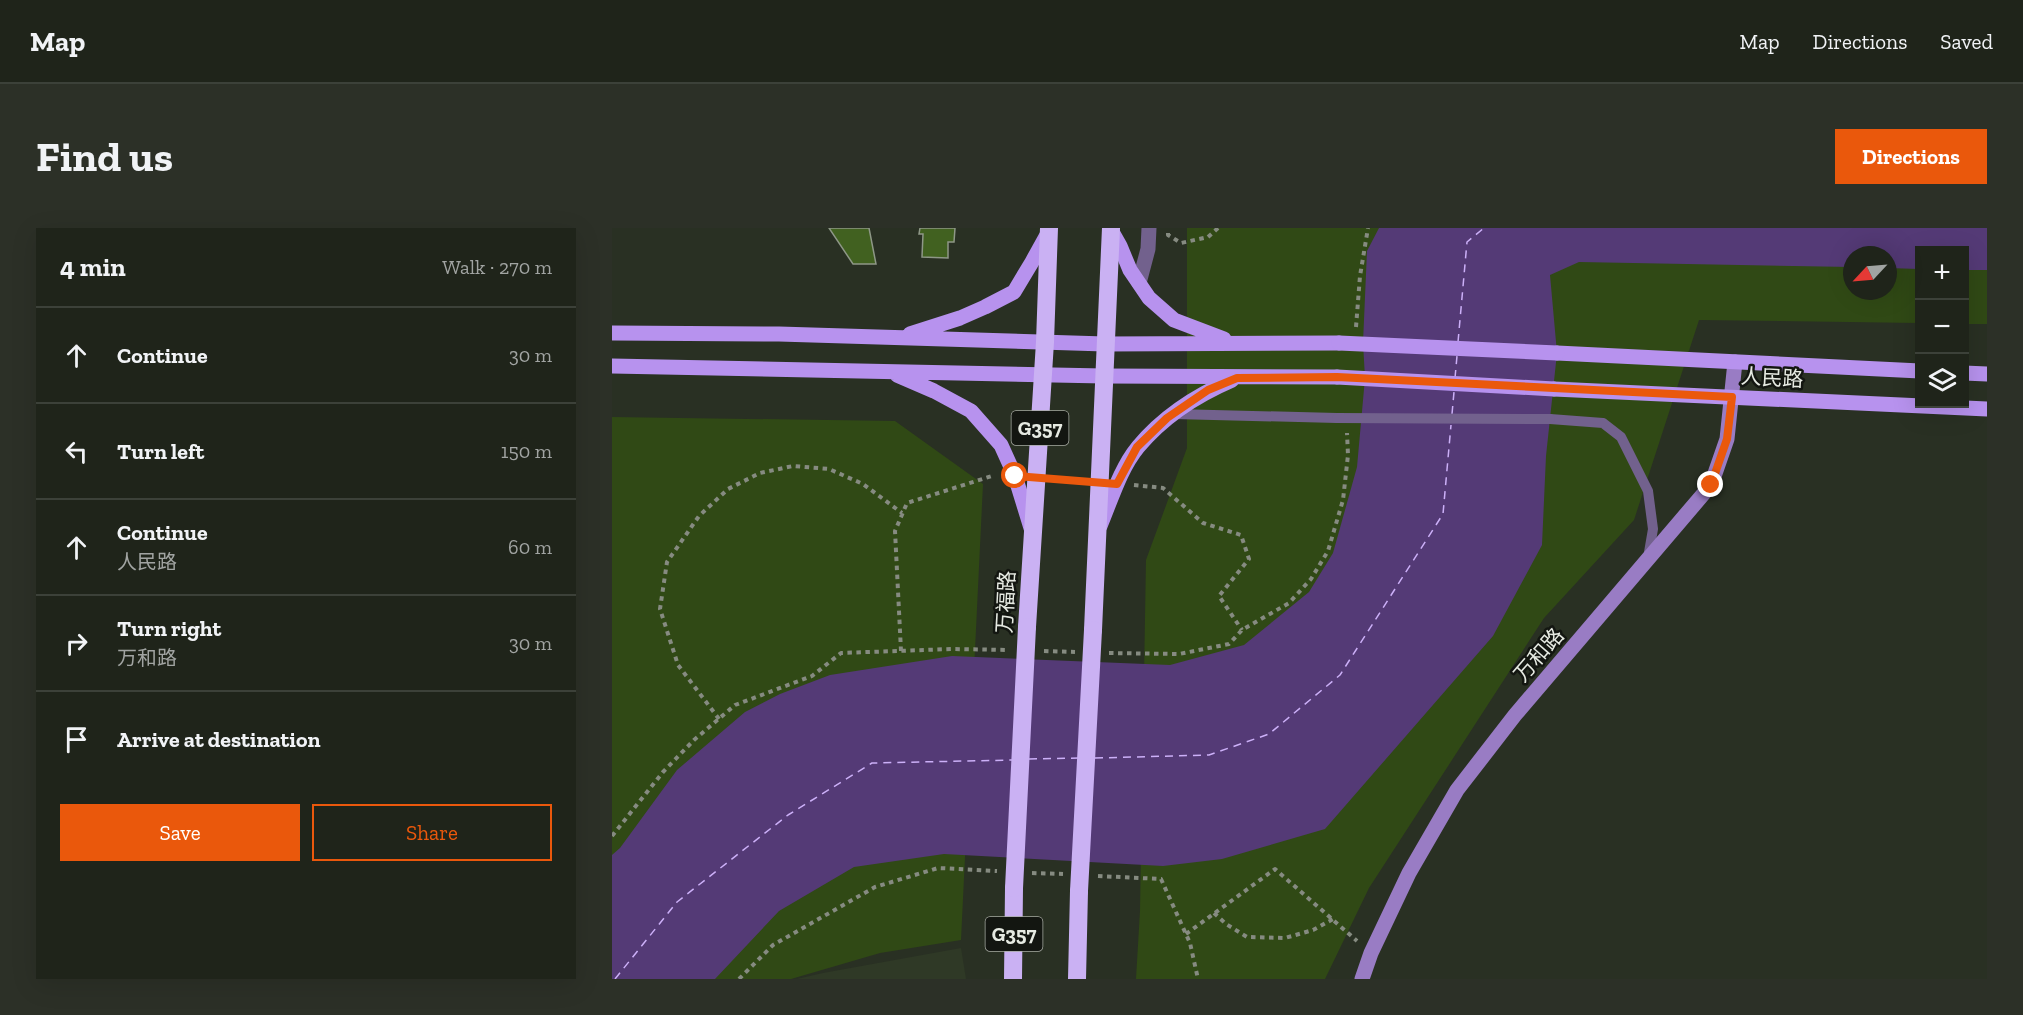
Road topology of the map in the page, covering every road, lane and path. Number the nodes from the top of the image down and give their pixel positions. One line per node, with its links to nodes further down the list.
1 (1149, 228): 7 (street)
2 (1168, 228): 3 (path)
3 (1218, 228)
4 (1368, 228): 9 (path)
5 (1049, 229): 10 (main road); 11 (highway, 万福路 / G357)
6 (1111, 229): 7 (main road); 13 (highway)
7 (1139, 283): 12 (main road)
8 (612, 333): 10 (main road, 人民路)
9 (1355, 334)
10 (899, 338): 11 (main road, 人民路)
11 (1045, 342): 13 (main road, 人民路); 19 (highway, 万福路 / G357)
12 (1236, 343): 13 (main road, 人民路); 14 (main road, 人民路, bridge)
13 (1105, 344): 21 (highway)
14 (1735, 362): 17 (main road, 人民路); 23 (street, 万和路)
15 (612, 366): 16 (main road, 人民路)
16 (889, 371): 19 (main road, 人民路); 27 (main road)
17 (1915, 371)
18 (1969, 373): 20 (main road)
19 (1043, 374): 21 (main road, 人民路); 28 (highway, 万福路 / G357)
20 (1987, 374)
21 (1104, 376): 22 (main road, 人民路); 29 (highway)
22 (1237, 378): 23 (main road, 人民路, bridge); 25 (main road)
23 (1732, 397): 24 (main road, 人民路); 32 (street, 万和路)
24 (1987, 409)
25 (1173, 414): 29 (main road); 32 (lane, bridge)
26 (1348, 427): 33 (path)
27 (1015, 476): 30 (path); 31 (main road)
28 (1036, 478): 29 (path); 31 (highway, 万福路 / G357)
29 (1108, 483): 33 (path); 50 (highway, bridge)
30 (902, 513): 34 (path); 39 (path)
31 (1033, 534): 43 (highway, 万福路 / G357, bridge)
32 (1648, 560): 47 (street, 万和路)
33 (1242, 630): 38 (path)
34 (901, 651): 35 (path); 39 (path)
35 (1011, 651)
36 (1035, 651): 37 (path)
37 (1083, 652)
38 (1107, 653)
39 (719, 718): 40 (path)
40 (612, 836)
41 (1067, 874): 43 (path)
42 (1090, 876): 46 (path)
43 (1014, 877): 48 (path); 49 (highway, 万福路 / G357)
44 (1214, 913): 45 (path); 45 (path); 46 (path)
45 (1333, 919): 47 (path)
46 (1186, 934): 51 (path)
47 (1371, 953): 52 (street, 万和路)
48 (739, 979)
49 (1013, 979)
50 (1077, 979)
51 (1198, 979)
52 (1362, 979)

